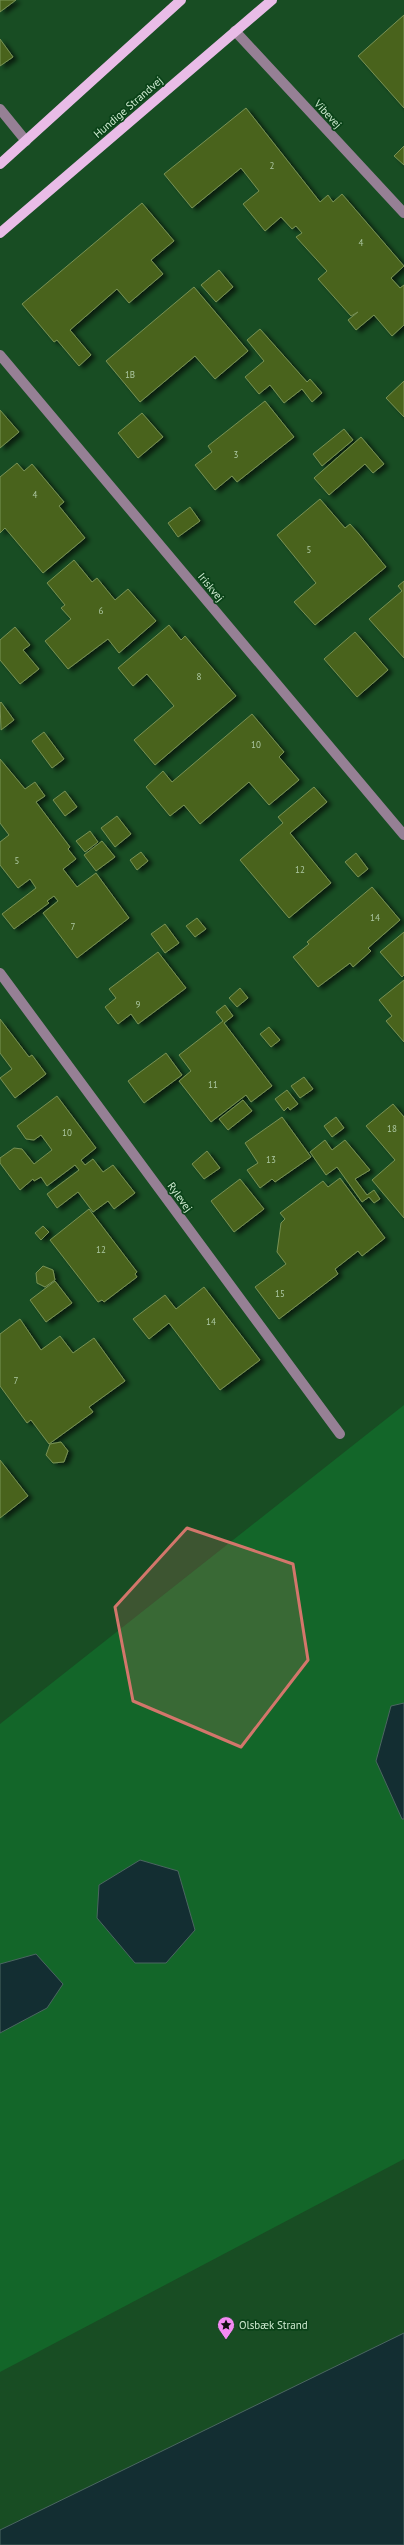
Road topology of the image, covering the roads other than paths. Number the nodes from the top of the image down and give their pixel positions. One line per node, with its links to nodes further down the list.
1 (181, 0): 5 (main road)
2 (272, 0): 3 (main road, Hundige Strandvej)
3 (235, 31): 7 (street, Vibevej); 8 (main road, Hundige Strandvej)
4 (0, 109): 5 (street)
5 (26, 141): 6 (main road)
6 (0, 164)
7 (404, 213)
8 (0, 233)
9 (0, 355): 10 (street, Iriskvej)
10 (404, 835)
11 (0, 973): 12 (street, Rylevej)
12 (340, 1434)

